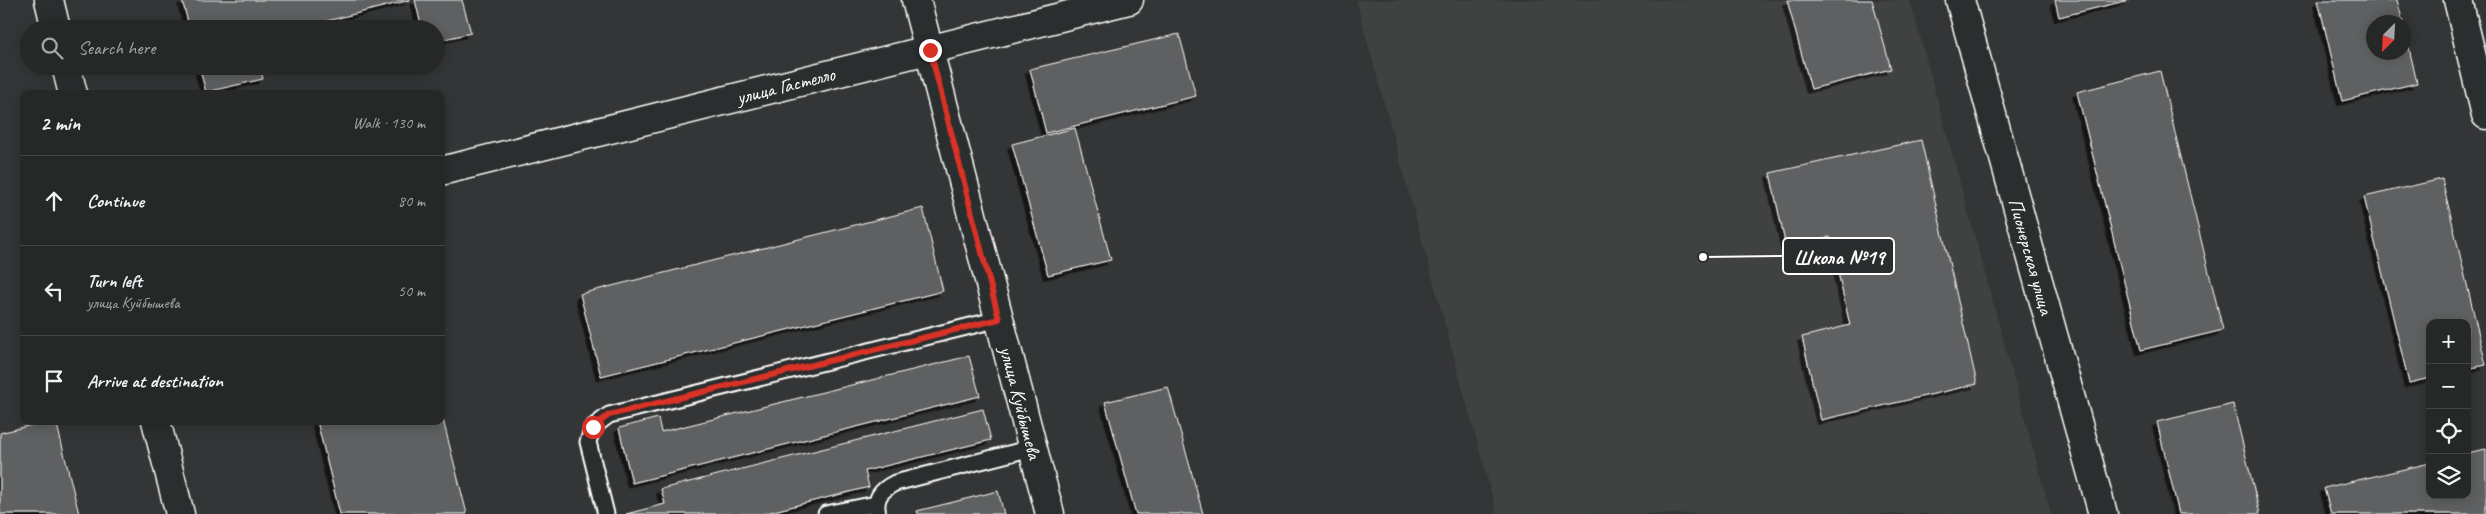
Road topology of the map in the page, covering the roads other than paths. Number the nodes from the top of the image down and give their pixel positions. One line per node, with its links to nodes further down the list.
1 (49, 0): 6 (street)
2 (916, 0): 7 (street, улица Куйбышева)
3 (1129, 0): 7 (street, улица Гастелло)
4 (1960, 0): 20 (street, Пионерская улица)
5 (2458, 0): 10 (street)
6 (54, 20)
7 (930, 50): 11 (street, улица Гастелло); 12 (street, улица Куйбышева)
8 (68, 75): 9 (street)
9 (72, 90)
10 (2486, 115)
11 (445, 170)
12 (999, 319): 14 (street, улица Куйбышева); 17 (lane)
13 (157, 425): 16 (street)
14 (1032, 448): 15 (lane); 19 (street, улица Куйбышева)
15 (877, 509): 18 (lane)
16 (180, 514)
17 (606, 514)
18 (826, 514)
19 (1050, 514)
20 (2103, 514)

